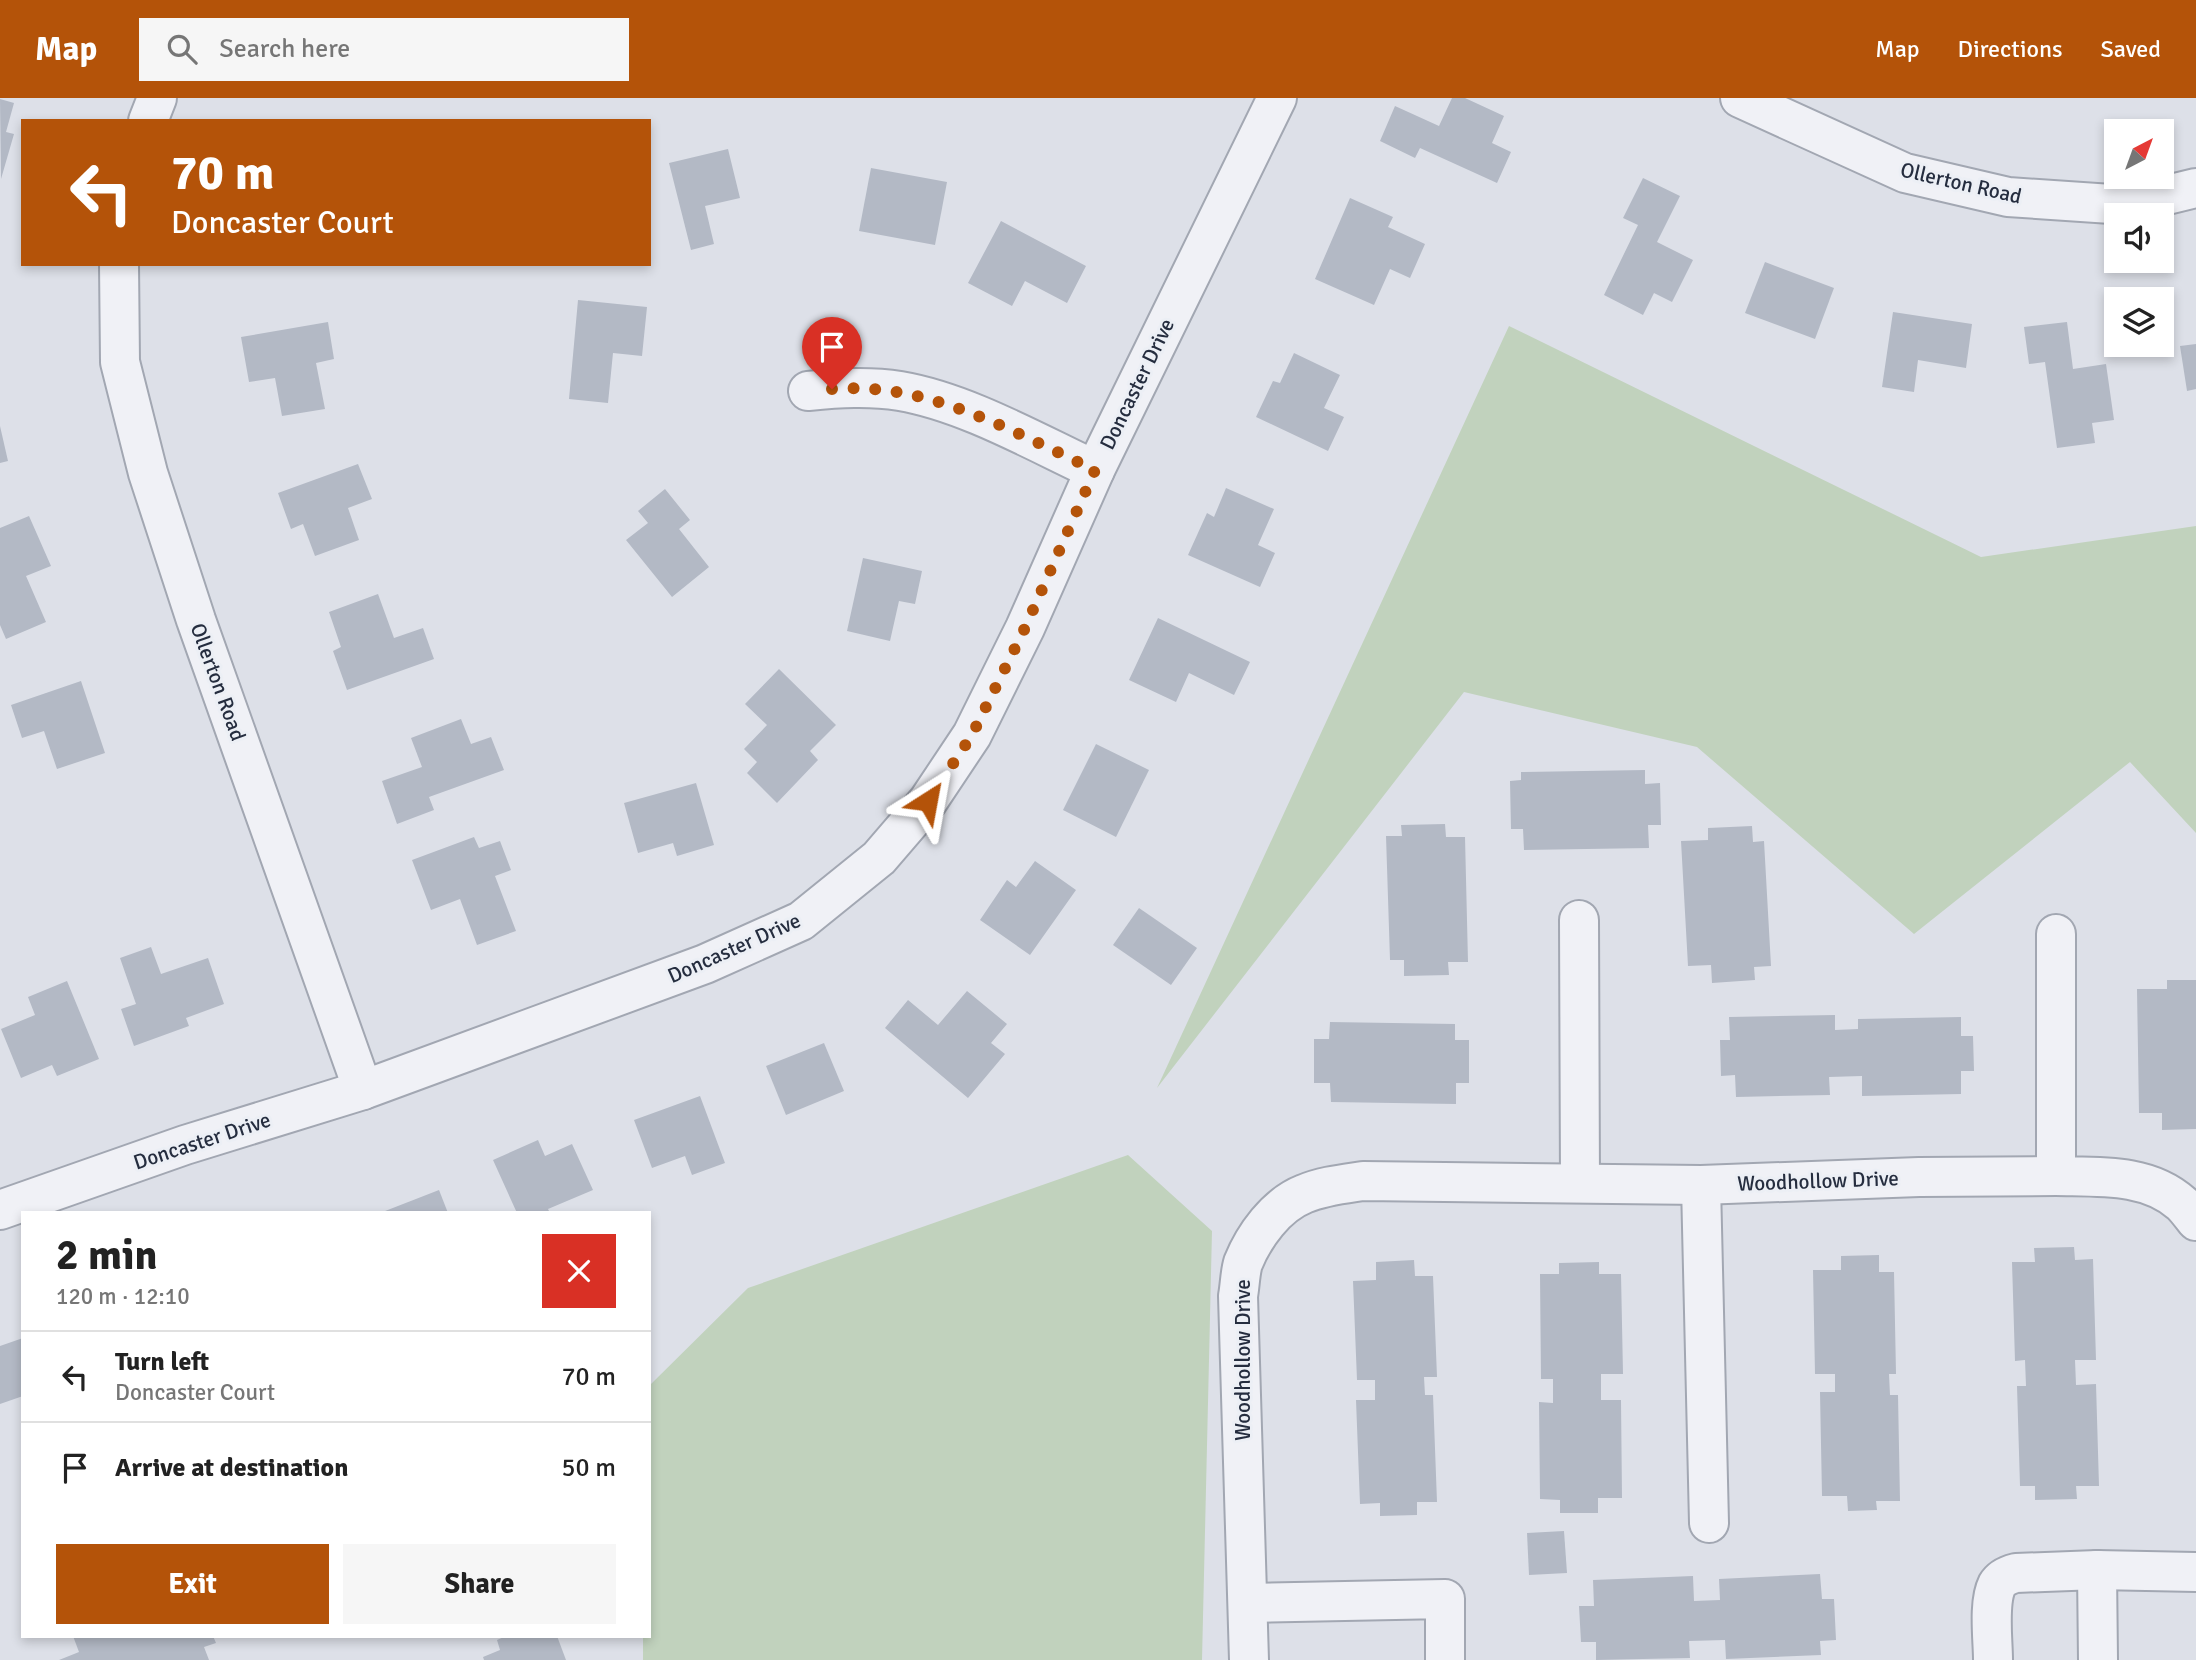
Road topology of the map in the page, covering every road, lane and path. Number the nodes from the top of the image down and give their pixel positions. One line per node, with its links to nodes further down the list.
1 (157, 98): 4 (street)
2 (1277, 98): 8 (street, Doncaster Drive)
3 (1740, 98): 5 (street, Ollerton Road)
4 (149, 119)
5 (2196, 188)
6 (119, 266): 11 (street, Ollerton Road)
7 (808, 391): 8 (street)
8 (1095, 470): 11 (street, Doncaster Drive)
9 (1579, 920): 13 (street)
10 (2056, 934): 12 (street)
11 (363, 1090): 15 (street, Doncaster Drive)
12 (2056, 1176): 14 (street, Woodhollow Drive); 16 (street, Woodhollow Drive)
13 (1580, 1183): 14 (street, Woodhollow Drive); 20 (street, Woodhollow Drive)
14 (1701, 1185): 17 (street)
15 (0, 1210)
16 (2196, 1221)
17 (1709, 1523)
18 (2097, 1570): 19 (street); 23 (street); 24 (street)
19 (2196, 1572)
20 (1248, 1603): 21 (street, Woodhollow Drive); 22 (street)
21 (1249, 1660)
22 (1445, 1660)
23 (1993, 1660)
24 (2098, 1660)

